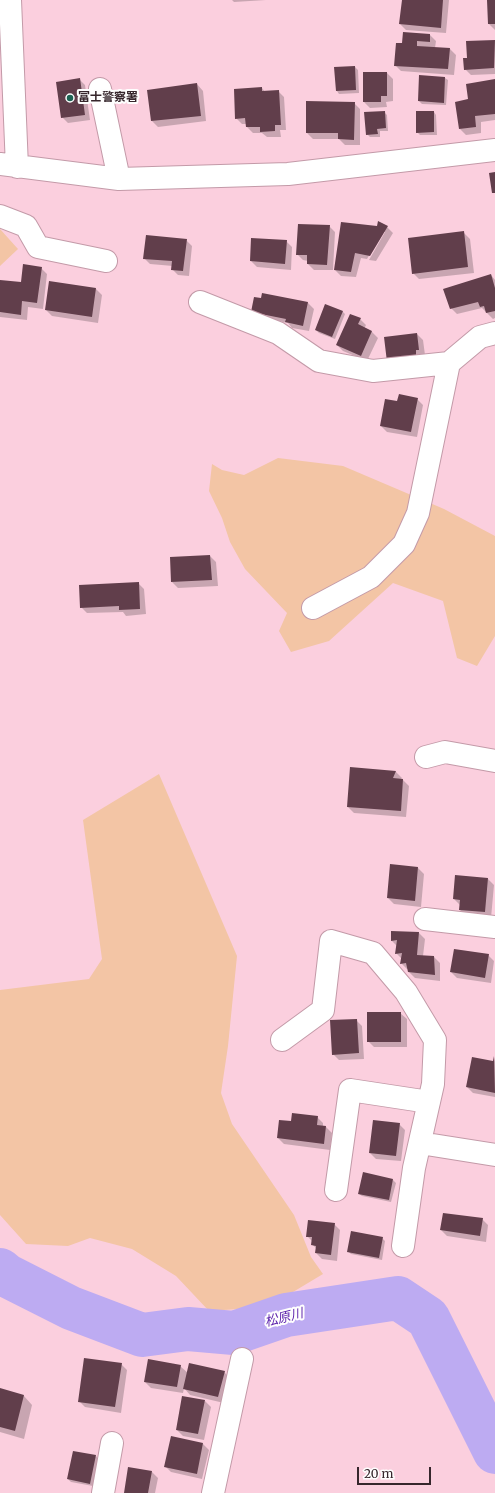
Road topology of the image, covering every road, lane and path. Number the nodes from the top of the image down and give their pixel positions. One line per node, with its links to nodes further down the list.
1 (10, 0): 4 (street)
2 (100, 89): 5 (street)
3 (495, 150): 5 (street)
4 (8, 166): 5 (street)
5 (118, 179)
6 (0, 216): 7 (street)
7 (106, 261)
8 (200, 302): 10 (street)
9 (495, 333): 10 (street)
10 (449, 363): 11 (street)
11 (313, 608)
12 (426, 757): 13 (street)
13 (495, 761)
14 (425, 919): 15 (street)
15 (495, 927)
16 (282, 1040): 17 (street)
17 (430, 1102): 18 (street); 20 (street)
18 (420, 1143): 19 (street); 21 (street)
19 (495, 1155)
20 (336, 1190)
21 (403, 1246)
22 (242, 1359): 25 (street)
23 (112, 1443): 24 (street)
24 (104, 1493)
25 (213, 1493)

